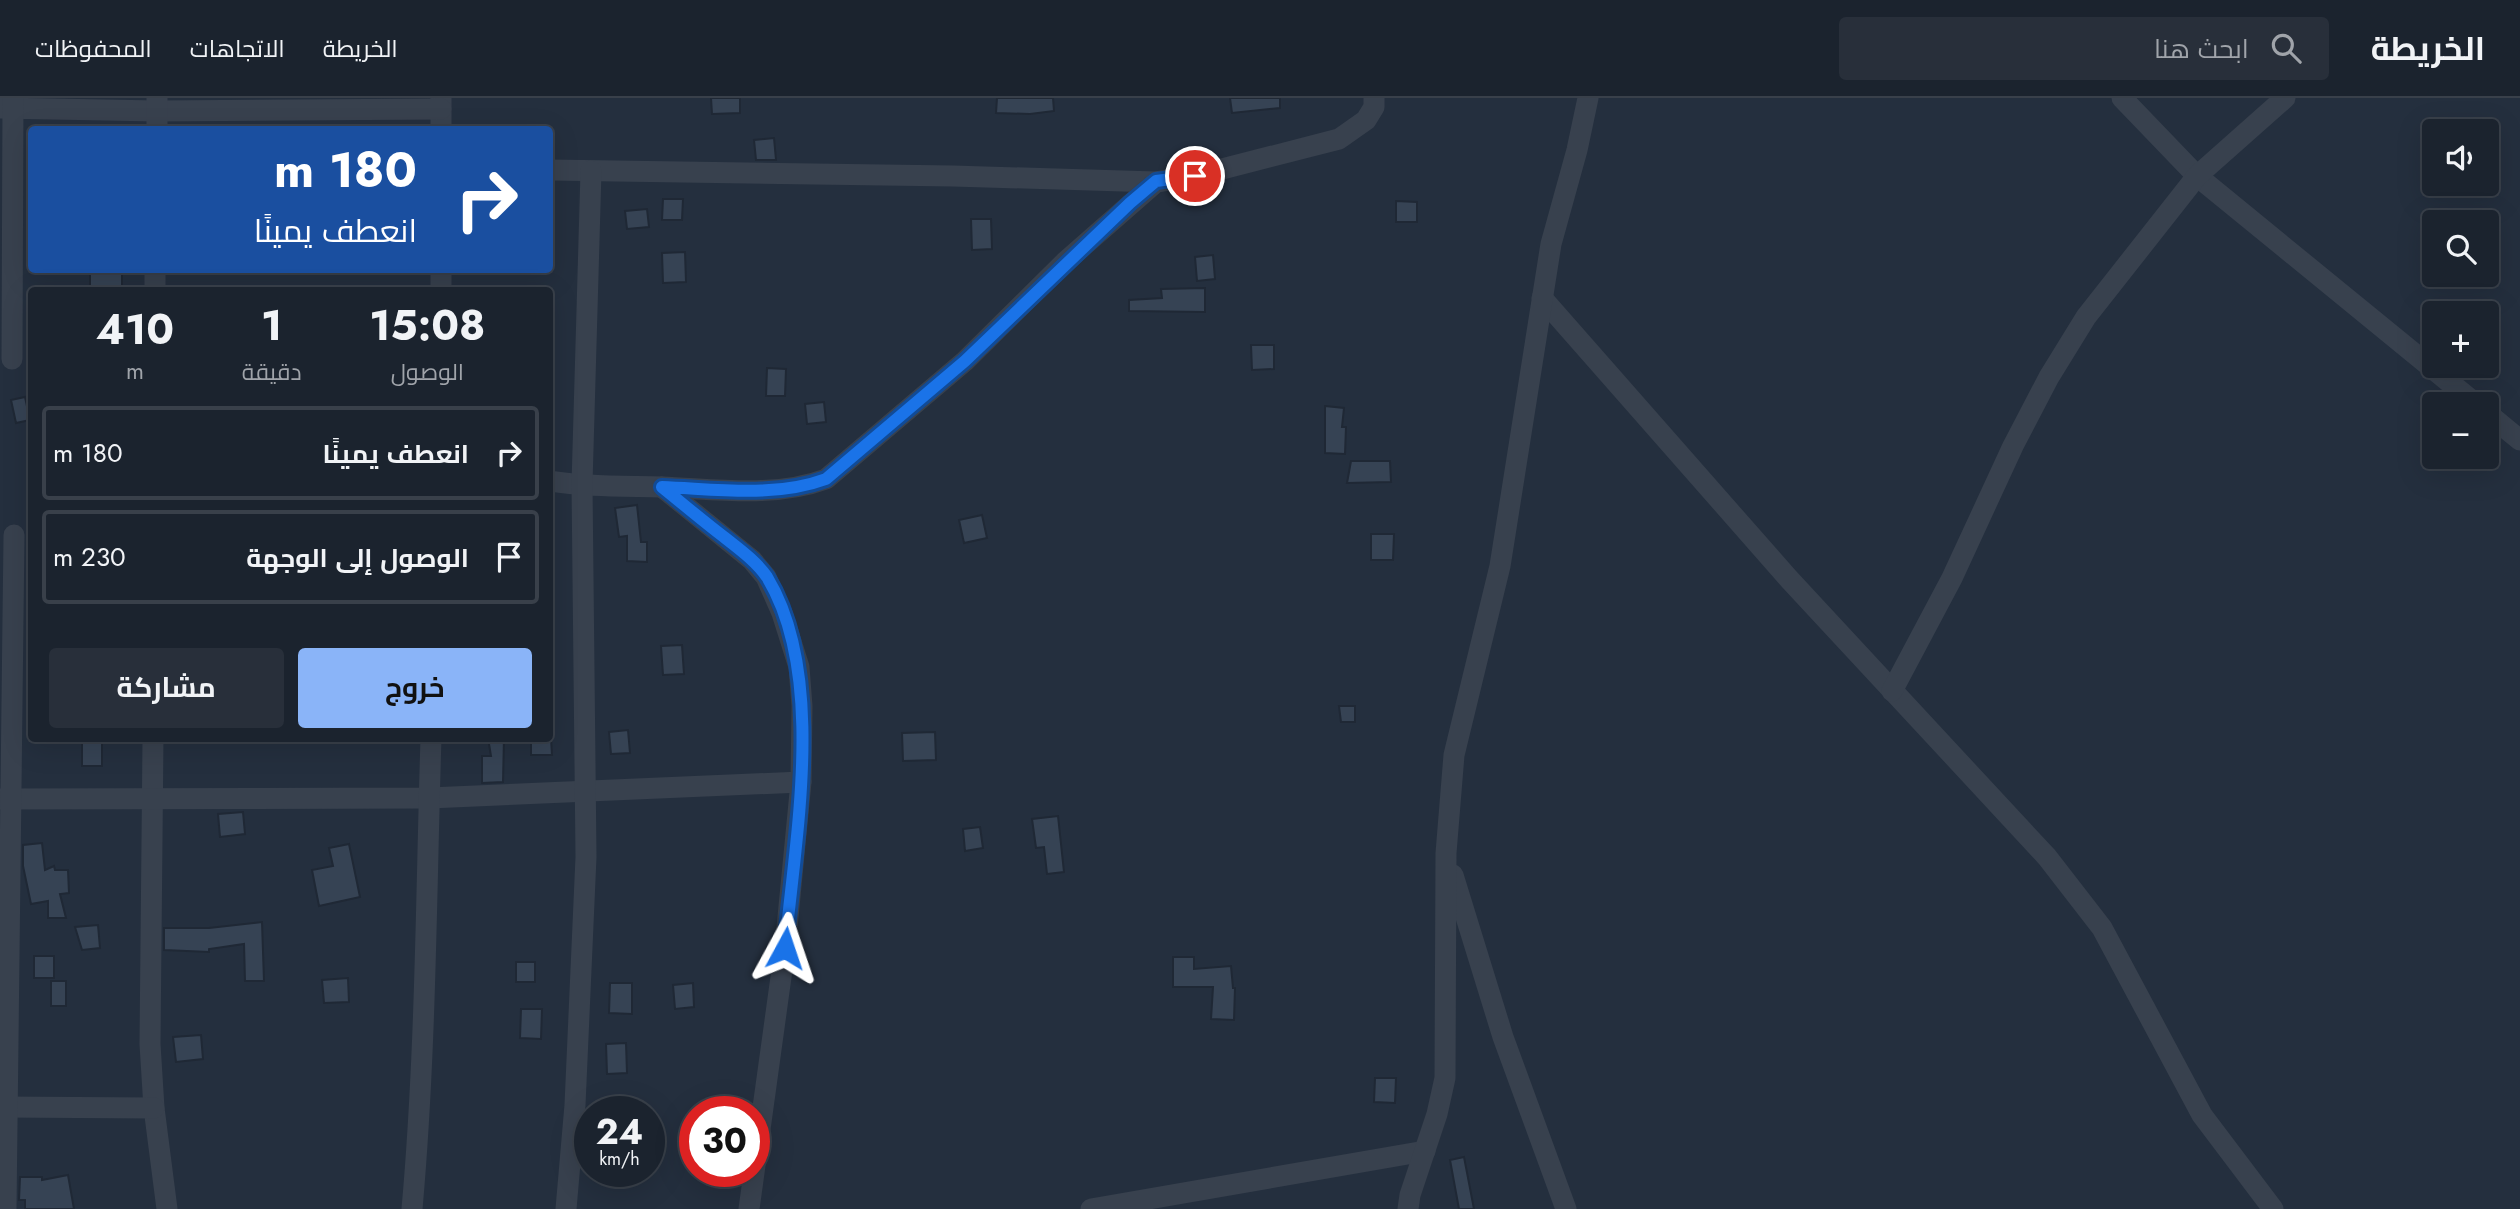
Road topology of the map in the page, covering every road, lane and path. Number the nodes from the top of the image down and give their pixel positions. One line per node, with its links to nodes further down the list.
1 (1374, 98): 11 (street)
2 (1588, 98): 12 (street)
3 (2122, 98): 10 (street)
4 (2286, 98): 10 (street)
5 (9, 105): 7 (street); 13 (street)
6 (441, 112): 7 (street)
7 (157, 113)
8 (553, 170): 9 (street)
9 (591, 171): 11 (street); 18 (street)
10 (2197, 176): 14 (street); 21 (street)
11 (1156, 181): 19 (street)
12 (1542, 298): 21 (street); 29 (street)
13 (15, 359)
14 (2461, 392)
15 (2499, 423): 16 (street)
16 (2520, 440)
17 (553, 481): 18 (street)
18 (582, 484): 19 (street); 25 (street)
19 (662, 487): 24 (street)
20 (15, 535): 27 (street)
21 (1892, 691): 41 (street)
22 (153, 742): 28 (street)
23 (431, 742): 26 (street)
24 (801, 782): 25 (street); 37 (street)
25 (585, 790): 26 (street); 36 (street)
26 (429, 798): 28 (street); 35 (street)
27 (6, 799): 28 (street); 30 (street)
28 (152, 799): 31 (street)
29 (1446, 853): 32 (street); 40 (street)
30 (4, 1107): 31 (street); 33 (street)
31 (154, 1108): 34 (street)
32 (1425, 1152): 38 (street); 39 (street)
33 (6, 1209)
34 (167, 1209)
35 (412, 1209)
36 (566, 1209)
37 (749, 1209)
38 (1090, 1209)
39 (1408, 1209)
40 (1566, 1209)
41 (2273, 1209)

